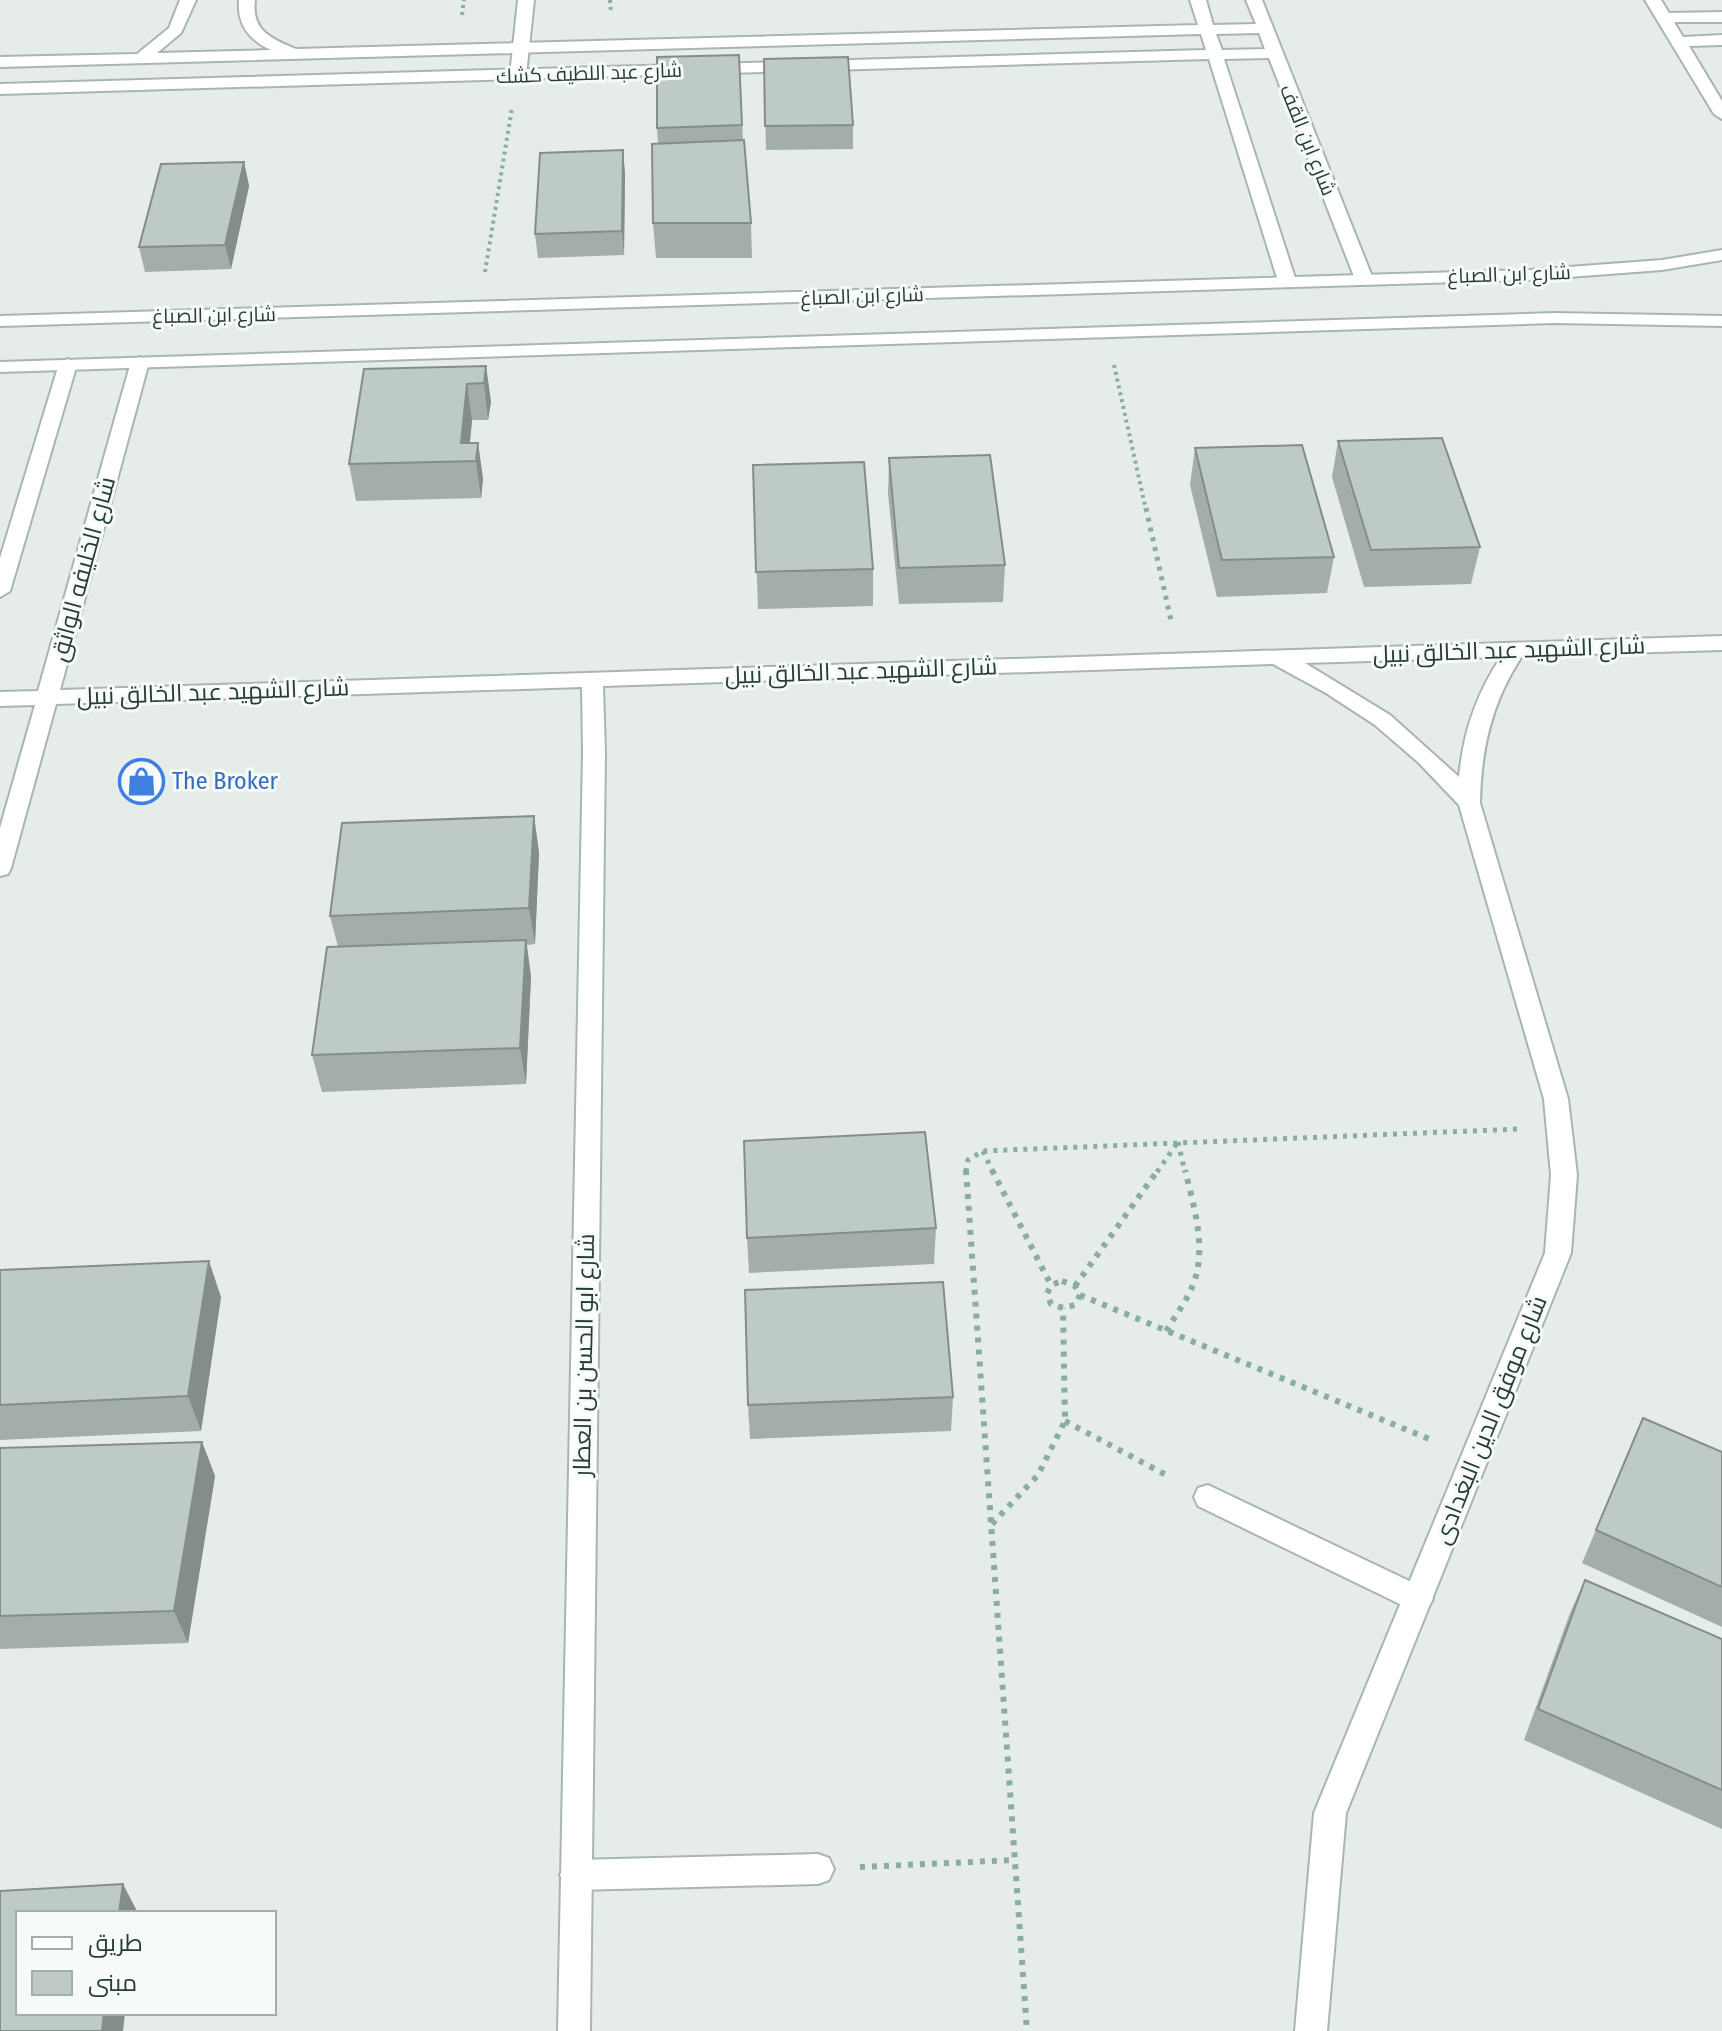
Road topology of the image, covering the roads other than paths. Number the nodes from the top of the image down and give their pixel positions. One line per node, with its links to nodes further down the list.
1 (188, 0): 19 (street)
2 (247, 0): 17 (street)
3 (526, 0): 15 (street)
4 (1198, 0): 11 (street)
5 (1254, 0): 10 (street, شارع ابن القف)
6 (1653, 0): 9 (street)
7 (1703, 0): 8 (street)
8 (1718, 17): 9 (street); 12 (street)
9 (1664, 18): 14 (street)
10 (1265, 28): 11 (street, شارع عبد اللطيف كشك); 16 (street, شارع ابن القف)
11 (1207, 30): 15 (street, شارع عبد اللطيف كشك); 18 (street)
12 (1722, 32)
13 (1722, 40): 14 (street)
14 (1678, 42): 23 (street)
15 (520, 48): 17 (street, شارع عبد اللطيف كشك); 21 (street)
16 (1274, 53): 18 (street, شارع عبد اللطيف كشك); 25 (street, شارع ابن القف)
17 (297, 54): 19 (street, شارع عبد اللطيف كشك)
18 (1214, 54): 21 (street, شارع عبد اللطيف كشك); 26 (street)
19 (140, 59): 20 (street, شارع عبد اللطيف كشك)
20 (0, 62)
21 (518, 75): 22 (street, شارع عبد اللطيف كشك)
22 (0, 89)
23 (1722, 114)
24 (1722, 255): 25 (street, شارع ابن الصباغ)
25 (1364, 279): 26 (street, شارع ابن الصباغ)
26 (1287, 281): 27 (street, شارع ابن الصباغ)
27 (0, 321)
28 (1722, 321): 29 (street, شارع ابن الصباغ)
29 (140, 362): 30 (street, شارع ابن الصباغ); 37 (street, شارع الخليفه الواثق)
30 (68, 364): 31 (street, شارع ابن الصباغ); 32 (street)
31 (0, 367)
32 (0, 591)
33 (1722, 643): 34 (street, شارع الشهيد عبد الخالق نبيل)
34 (1516, 650): 35 (street, شارع الشهيد عبد الخالق نبيل); 39 (street, شارع موفق الدين البغدادى)
35 (1276, 658): 36 (street, شارع الشهيد عبد الخالق نبيل); 39 (street, شارع موفق الدين البغدادى)
36 (592, 680): 37 (street, شارع الشهيد عبد الخالق نبيل); 44 (street, شارع ابو الحسن بن العطار)
37 (47, 697): 38 (street, شارع الشهيد عبد الخالق نبيل); 40 (street, شارع الخليفه الواثق)
38 (0, 699)
39 (1469, 803): 42 (street, شارع موفق الدين البغدادى)
40 (0, 868)
41 (1208, 1497): 42 (street)
42 (1418, 1599): 46 (street, شارع موفق الدين البغدادى)
43 (818, 1869): 44 (street)
44 (576, 1875): 45 (street, شارع ابو الحسن بن العطار)
45 (574, 2031)
46 (1311, 2031)

